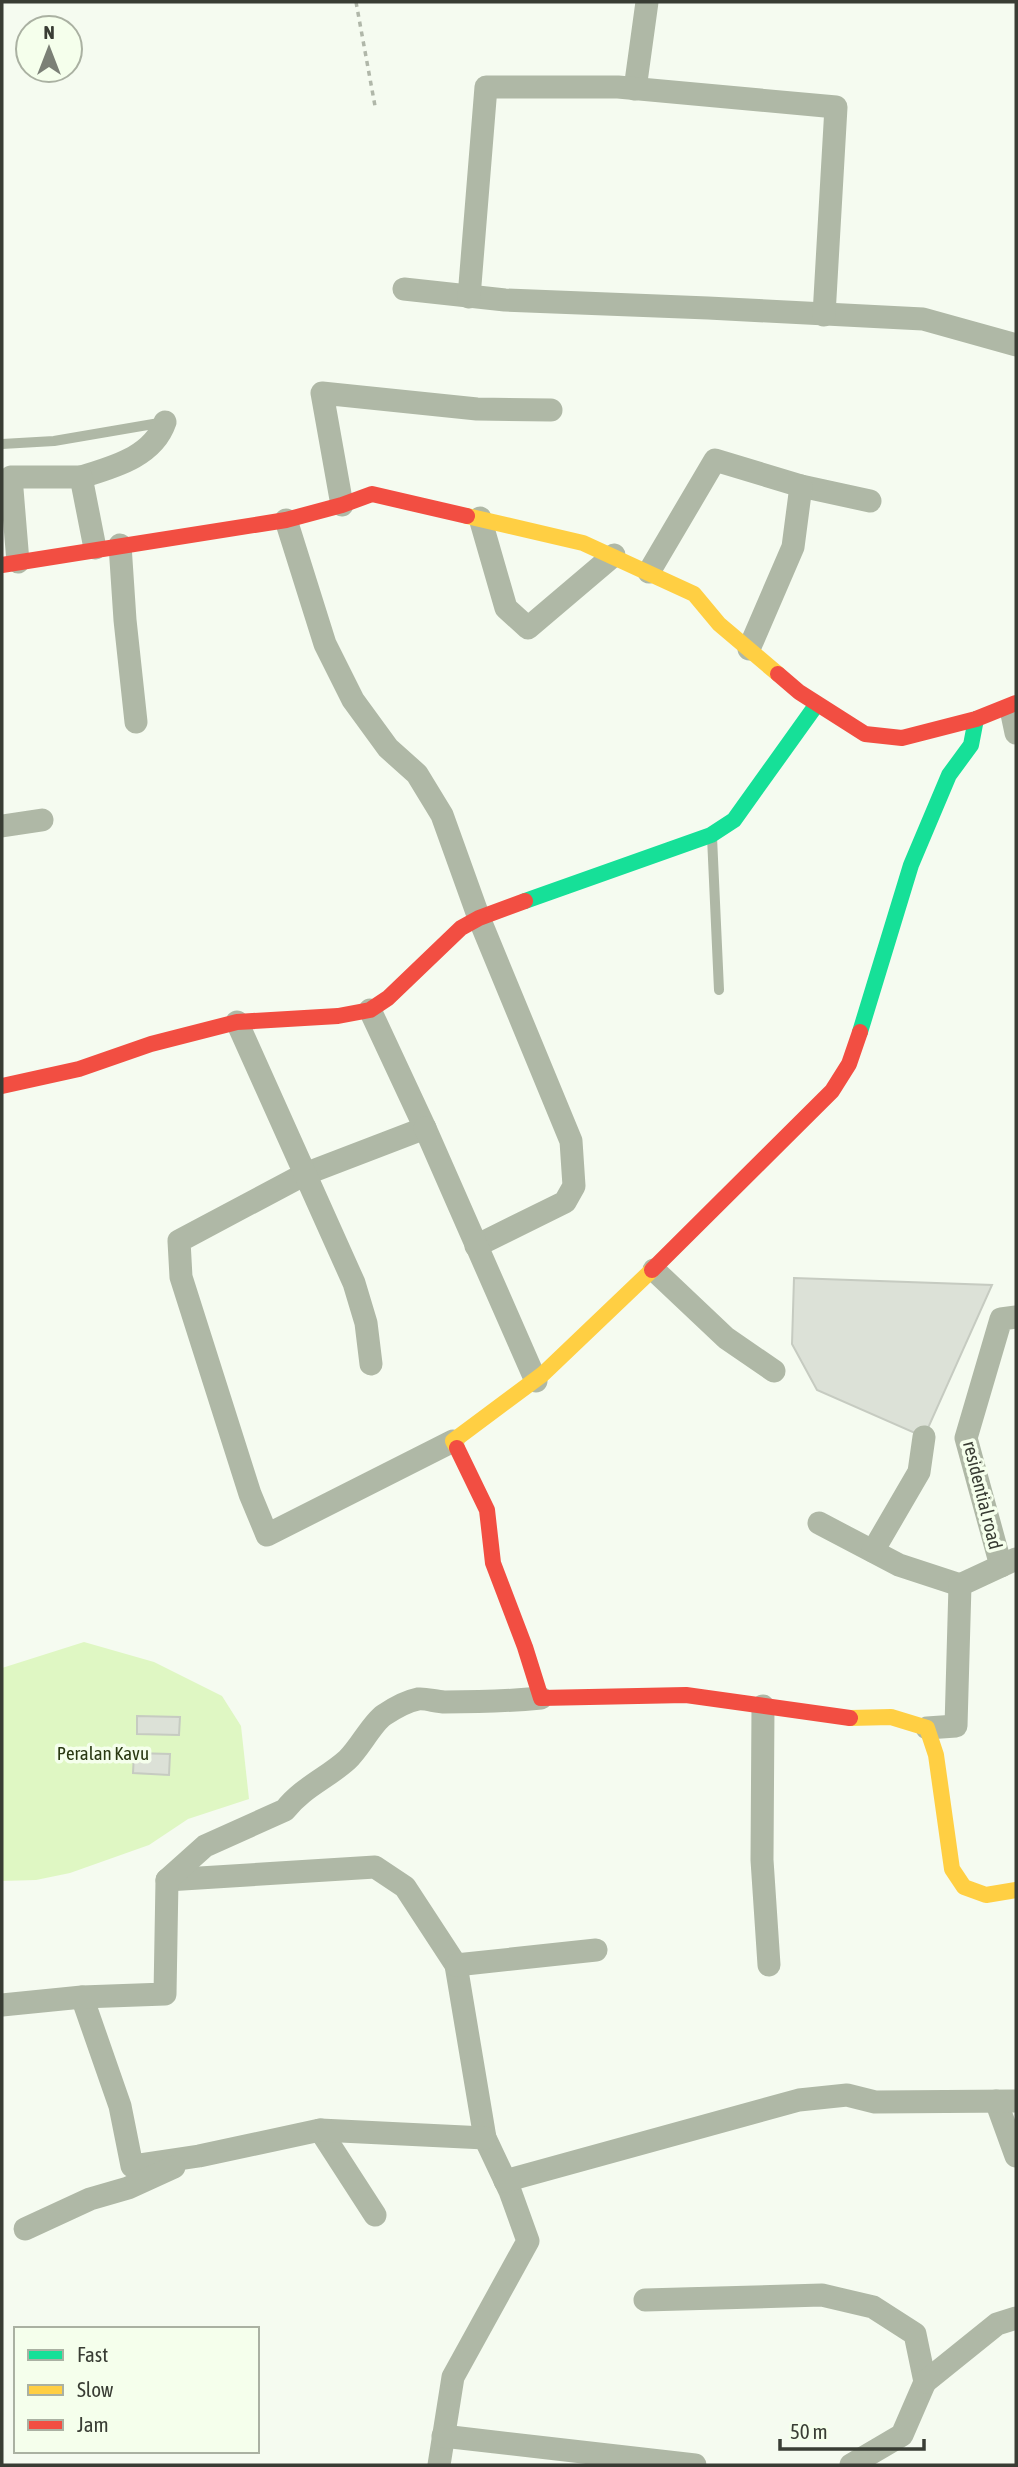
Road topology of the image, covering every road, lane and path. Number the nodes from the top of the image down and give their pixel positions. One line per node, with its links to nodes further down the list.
1 (356, 2): 4 (path)
2 (647, 2): 3 (street)
3 (635, 89): 6 (street); 7 (street)
4 (375, 107)
5 (404, 289): 6 (street)
6 (469, 297): 7 (street)
7 (824, 315): 8 (street)
8 (1016, 345)
9 (551, 410): 15 (street)
10 (165, 422): 11 (lane); 12 (street)
11 (2, 444)
12 (81, 477): 19 (street); 21 (street)
13 (801, 486): 14 (street); 22 (street); 23 (street)
14 (870, 501)
15 (342, 505): 16 (street); 17 (street)
16 (480, 518): 20 (street); 20 (street)
17 (286, 520): 18 (street); 32 (street)
18 (120, 545): 19 (street); 27 (street)
19 (95, 548): 21 (street)
20 (614, 555): 22 (street)
21 (10, 564)
22 (649, 572): 23 (street)
23 (749, 649): 24 (street)
24 (817, 704): 26 (street); 31 (street)
25 (1016, 705): 26 (street); 28 (street)
26 (976, 719): 40 (street)
27 (136, 722)
28 (1016, 733)
29 (42, 820): 30 (street)
30 (2, 826)
31 (711, 835): 32 (street); 33 (lane)
32 (479, 918): 34 (street); 39 (street)
33 (719, 990)
34 (370, 1010): 35 (street); 37 (street)
35 (237, 1022): 36 (street); 38 (street)
36 (2, 1086)
37 (425, 1128): 38 (street); 39 (street)
38 (305, 1174): 42 (street); 46 (street)
39 (476, 1246): 44 (street)
40 (653, 1270): 43 (street); 44 (street)
41 (1016, 1317): 49 (street, residential road)
42 (371, 1364)
43 (774, 1371)
44 (536, 1381): 46 (street)
45 (924, 1437): 48 (street)
46 (453, 1441): 51 (street)
47 (819, 1523): 48 (street)
48 (873, 1551): 50 (street)
49 (1009, 1562): 50 (street)
50 (960, 1585): 53 (street)
51 (541, 1698): 52 (street); 54 (street)
52 (763, 1706): 53 (street); 58 (street)
53 (927, 1728): 55 (street)
54 (167, 1880): 57 (street); 59 (street)
55 (1016, 1890)
56 (596, 1950): 57 (street)
57 (456, 1965): 63 (street)
58 (769, 1965)
59 (82, 1997): 60 (street); 64 (street)
60 (2, 2005)
61 (1006, 2101): 65 (street); 66 (street)
62 (320, 2130): 63 (street); 64 (street); 67 (street)
63 (485, 2138): 66 (street)
64 (199, 2156): 68 (street)
65 (1016, 2156)
66 (505, 2180): 72 (street)
67 (376, 2215)
68 (25, 2229)
69 (645, 2300): 71 (street)
70 (1016, 2318): 71 (street)
71 (925, 2382): 75 (street)
72 (443, 2436): 73 (street); 74 (street)
73 (439, 2465)
74 (695, 2465)
75 (851, 2465)

